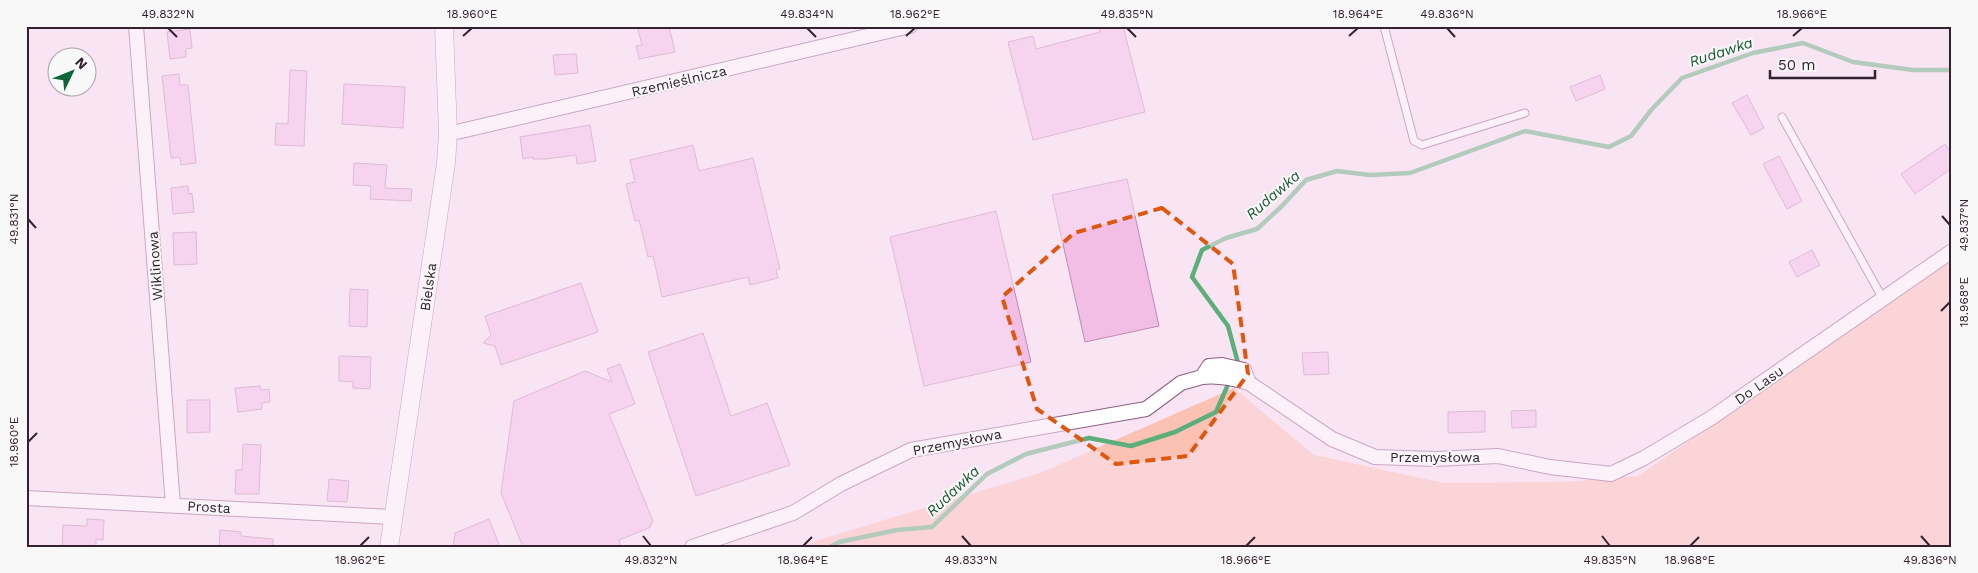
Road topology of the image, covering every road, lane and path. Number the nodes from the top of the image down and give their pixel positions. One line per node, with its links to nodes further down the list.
1 (136, 26): 14 (street, Wiklinowa)
2 (444, 26): 7 (street, Bielska)
3 (910, 26): 7 (street, Rzemieślnicza)
4 (1384, 26): 5 (lane)
5 (1525, 113)
6 (1782, 117): 9 (lane)
7 (448, 134): 15 (street, Bielska)
8 (1952, 251): 9 (street, Do Lasu)
9 (1883, 299): 12 (street, Do Lasu)
10 (1247, 376): 11 (street, Przemysłowa); 11 (street, Przemysłowa); 12 (street, Przemysłowa)
11 (1202, 377): 17 (street, Przemysłowa)
12 (1550, 467)
13 (26, 498): 14 (street, Prosta)
14 (173, 505): 15 (street, Prosta)
15 (392, 517): 16 (street, Bielska)
16 (389, 547)
17 (692, 547)

